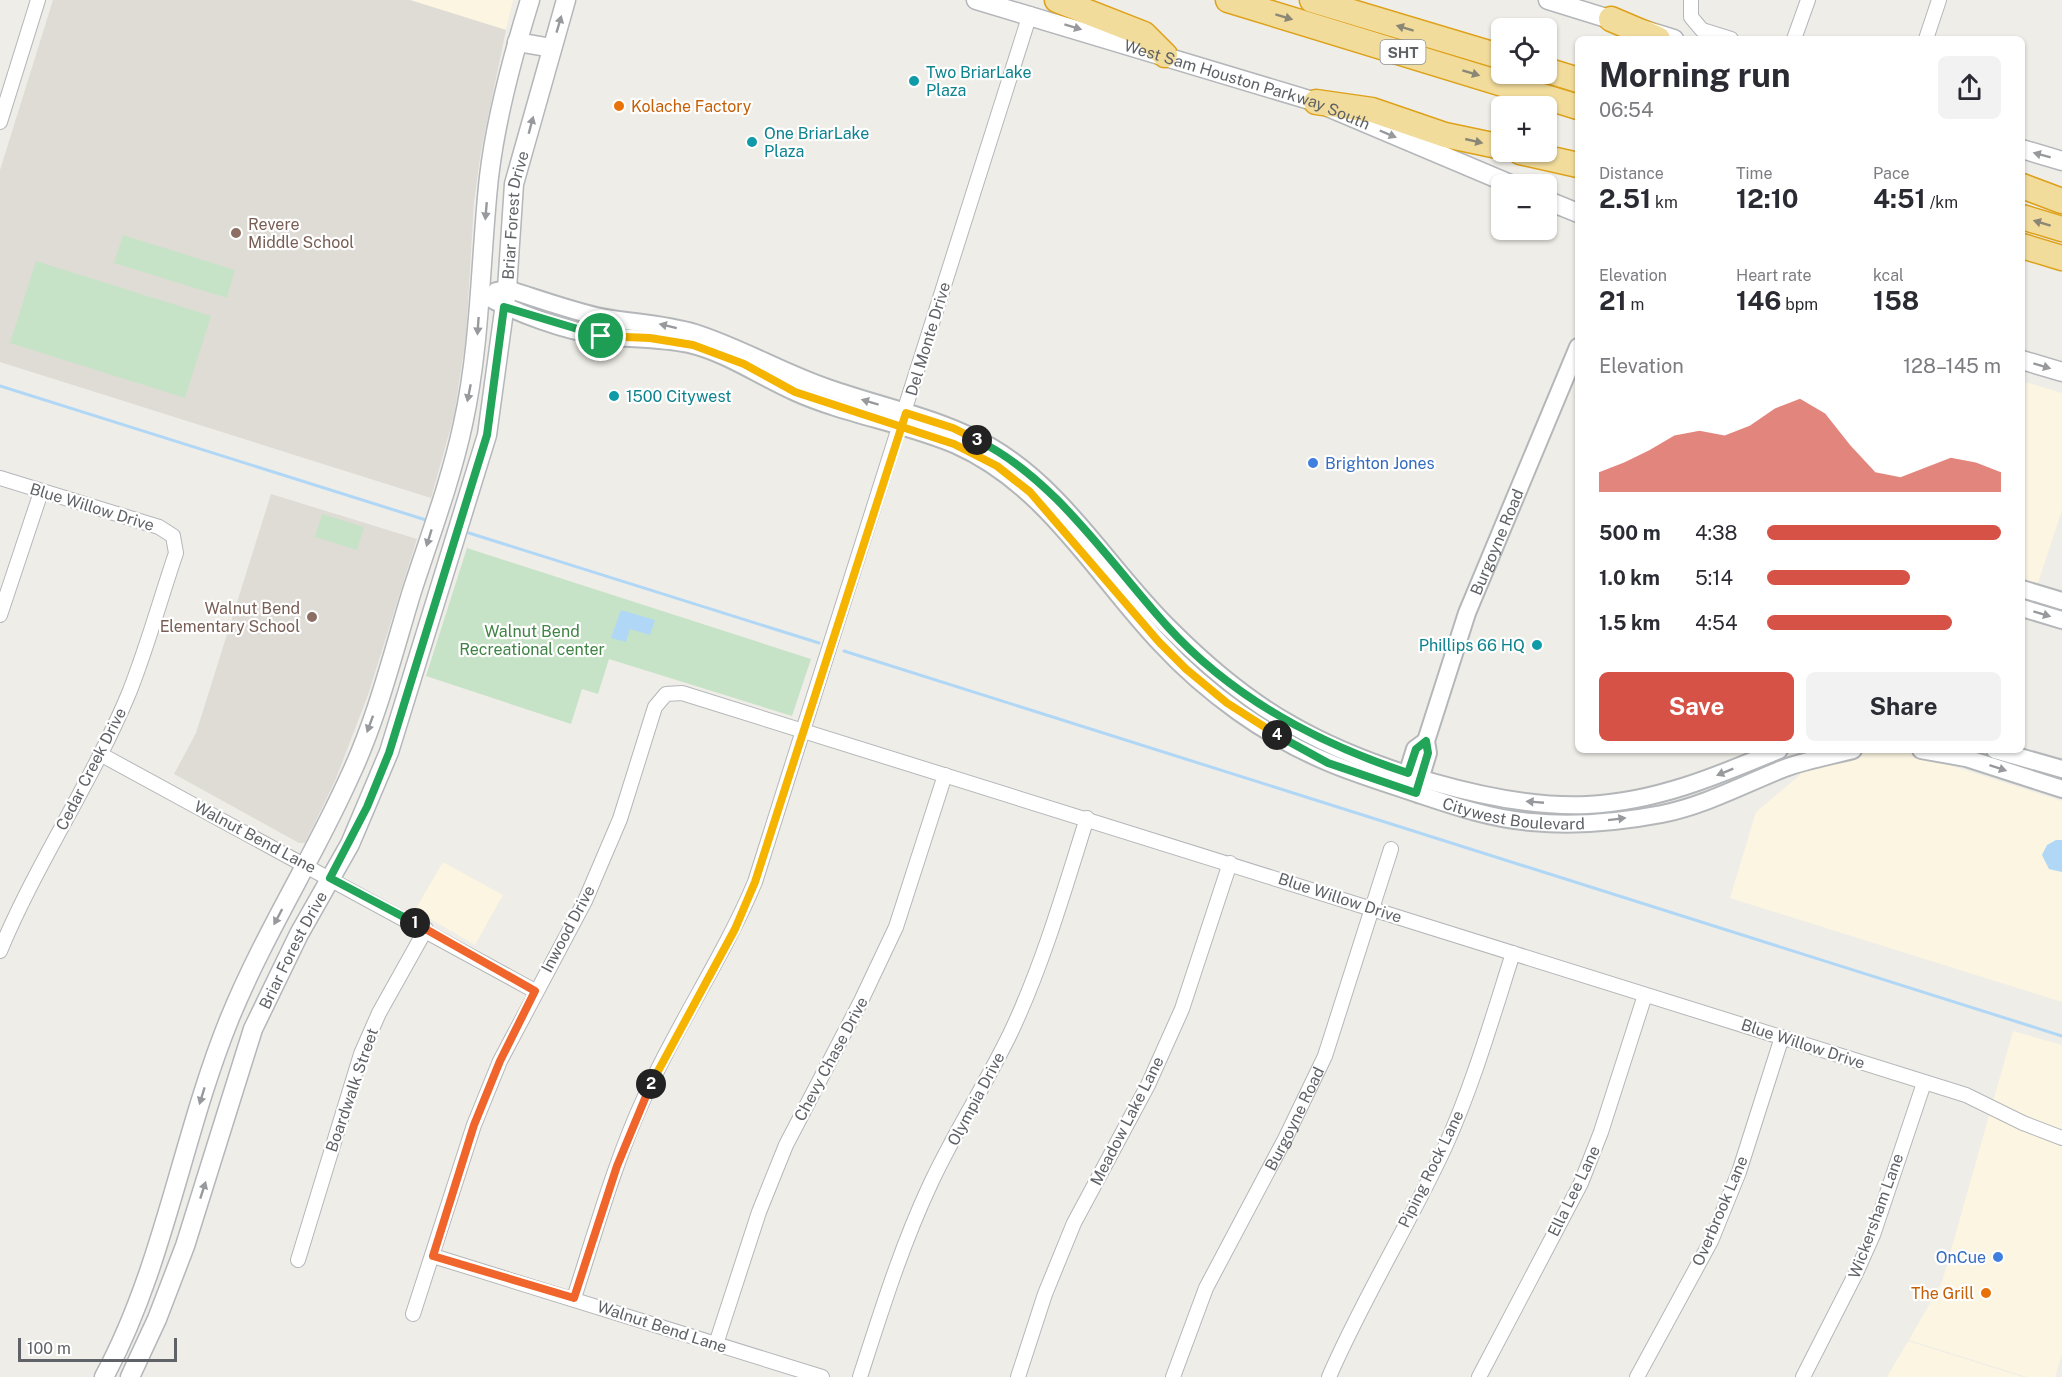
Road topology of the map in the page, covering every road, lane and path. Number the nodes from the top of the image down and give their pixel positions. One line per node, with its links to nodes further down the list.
1 (38, 0): 27 (street)
2 (530, 0): 19 (main road, Briar Forest Drive)
3 (566, 0): 20 (main road, Briar Forest Drive, one-way to 3)
4 (976, 0): 12 (main road, West Sam Houston Parkway South)
5 (1058, 0): 22 (highway)
6 (1228, 0): 26 (highway, SHT, one-way to 26)
7 (1312, 0): 21 (highway, SHT, one-way to 7)
8 (1548, 0): 13 (main road)
9 (1691, 0): 16 (street)
10 (1808, 0): 17 (street)
11 (1939, 0): 18 (street)
12 (1030, 14): 22 (main road, West Sam Houston Parkway South, one-way to 22); 48 (street, Del Monte Drive)
13 (1611, 20): 14 (highway); 15 (main road)
14 (1651, 36)
15 (1664, 36)
16 (1721, 36)
17 (1795, 36)
18 (1927, 36)
19 (517, 42): 20 (main road); 43 (main road, Briar Forest Drive, one-way to 43)
20 (552, 48): 44 (main road, Briar Forest Drive, one-way to 20)
21 (1491, 54)
22 (1165, 55): 25 (main road, West Sam Houston Parkway South)
23 (1557, 73): 24 (highway)
24 (1575, 79)
25 (1316, 102): 28 (highway, one-way to 28); 33 (main road, West Sam Houston Parkway South, one-way to 33)
26 (1575, 106)
27 (0, 122)
28 (1491, 145)
29 (2025, 150): 31 (main road, one-way to 29)
30 (1557, 160): 32 (highway)
31 (2062, 161)
32 (1575, 164)
33 (1491, 176)
34 (2025, 187): 35 (highway)
35 (2062, 201)
36 (1557, 205): 37 (main road)
37 (1575, 212)
38 (2025, 218): 39 (highway, one-way to 38)
39 (2062, 229)
40 (2025, 247): 42 (highway)
41 (2025, 253): 42 (highway)
42 (2062, 259)
43 (480, 293): 44 (street, Citywest Boulevard); 49 (main road, Briar Forest Drive, one-way to 49)
44 (505, 298): 48 (street, Citywest Boulevard); 50 (main road, Briar Forest Drive)
45 (1575, 354): 72 (street, Burgoyne Road)
46 (2025, 361): 47 (main road, one-way to 47)
47 (2062, 372)
48 (903, 420): 61 (street, Del Monte Drive); 72 (street, Citywest Boulevard)
49 (462, 427): 50 (main road); 53 (main road, Briar Forest Drive, one-way to 53)
50 (487, 435): 55 (main road, Briar Forest Drive)
51 (0, 478): 52 (street, Blue Willow Drive)
52 (41, 492): 54 (street, Blue Willow Drive); 59 (street)
53 (417, 576): 55 (main road); 77 (main road, Briar Forest Drive, one-way to 77)
54 (167, 580): 68 (street, Cedar Creek Drive)
55 (442, 583): 78 (main road, Briar Forest Drive)
56 (2025, 590): 57 (street)
57 (2062, 601)
58 (2025, 609): 60 (street, one-way to 60)
59 (0, 615)
60 (2062, 620)
61 (805, 731): 62 (street, Blue Willow Drive); 71 (street, Blue Willow Drive); 90 (street, Del Monte Drive)
62 (643, 745): 83 (street, Inwood Drive)
63 (1774, 753): 72 (street, Citywest Boulevard, one-way to 72)
64 (1782, 753): 69 (street)
65 (1842, 753): 69 (street, Citywest Boulevard)
66 (1938, 753): 73 (street, one-way to 73)
67 (2006, 753): 70 (street)
68 (100, 754): 77 (street, Walnut Bend Lane); 81 (street, Cedar Creek Drive)
69 (1788, 767): 72 (street, Citywest Boulevard, one-way to 69)
70 (2062, 769)
71 (945, 775): 74 (street, Blue Willow Drive); 92 (street, Chevy Chase Drive)
72 (1412, 783)
73 (2062, 789)
74 (1087, 819): 76 (street, Blue Willow Drive); 96 (street, Olympia Drive)
75 (1390, 849): 79 (street, Burgoyne Road)
76 (1230, 863): 79 (street, Blue Willow Drive); 97 (street, Meadow Lake Lane)
77 (306, 865): 78 (street, Walnut Bend Lane); 93 (main road, Briar Forest Drive, one-way to 93)
78 (330, 878): 80 (street, Walnut Bend Lane); 94 (main road, Briar Forest Drive, one-way to 78)
79 (1371, 909): 82 (street, Blue Willow Drive); 98 (street, Burgoyne Road)
80 (426, 929): 83 (street, Walnut Bend Lane); 89 (street, Boardwalk Street)
81 (0, 951)
82 (1513, 953): 84 (street, Blue Willow Drive); 99 (street, Piping Rock Lane)
83 (535, 991): 88 (street, Inwood Drive)
84 (1645, 995): 85 (street, Blue Willow Drive); 100 (street, Ella Lee Lane)
85 (1782, 1037): 86 (street, Blue Willow Drive); 101 (street, Overbrook Lane)
86 (1924, 1083): 87 (street, Blue Willow Drive); 102 (street, Wickersham Lane)
87 (2062, 1138)
88 (433, 1256): 90 (street, Walnut Bend Lane); 91 (street, Inwood Drive)
89 (298, 1260)
90 (574, 1298): 92 (street, Walnut Bend Lane)
91 (413, 1314)
92 (716, 1344): 95 (street, Walnut Bend Lane)
93 (104, 1377)
94 (130, 1377)
95 (822, 1377)
96 (860, 1377)
97 (1018, 1377)
98 (1173, 1377)
99 (1329, 1377)
100 (1479, 1377)
101 (1637, 1377)
102 (1803, 1377)

